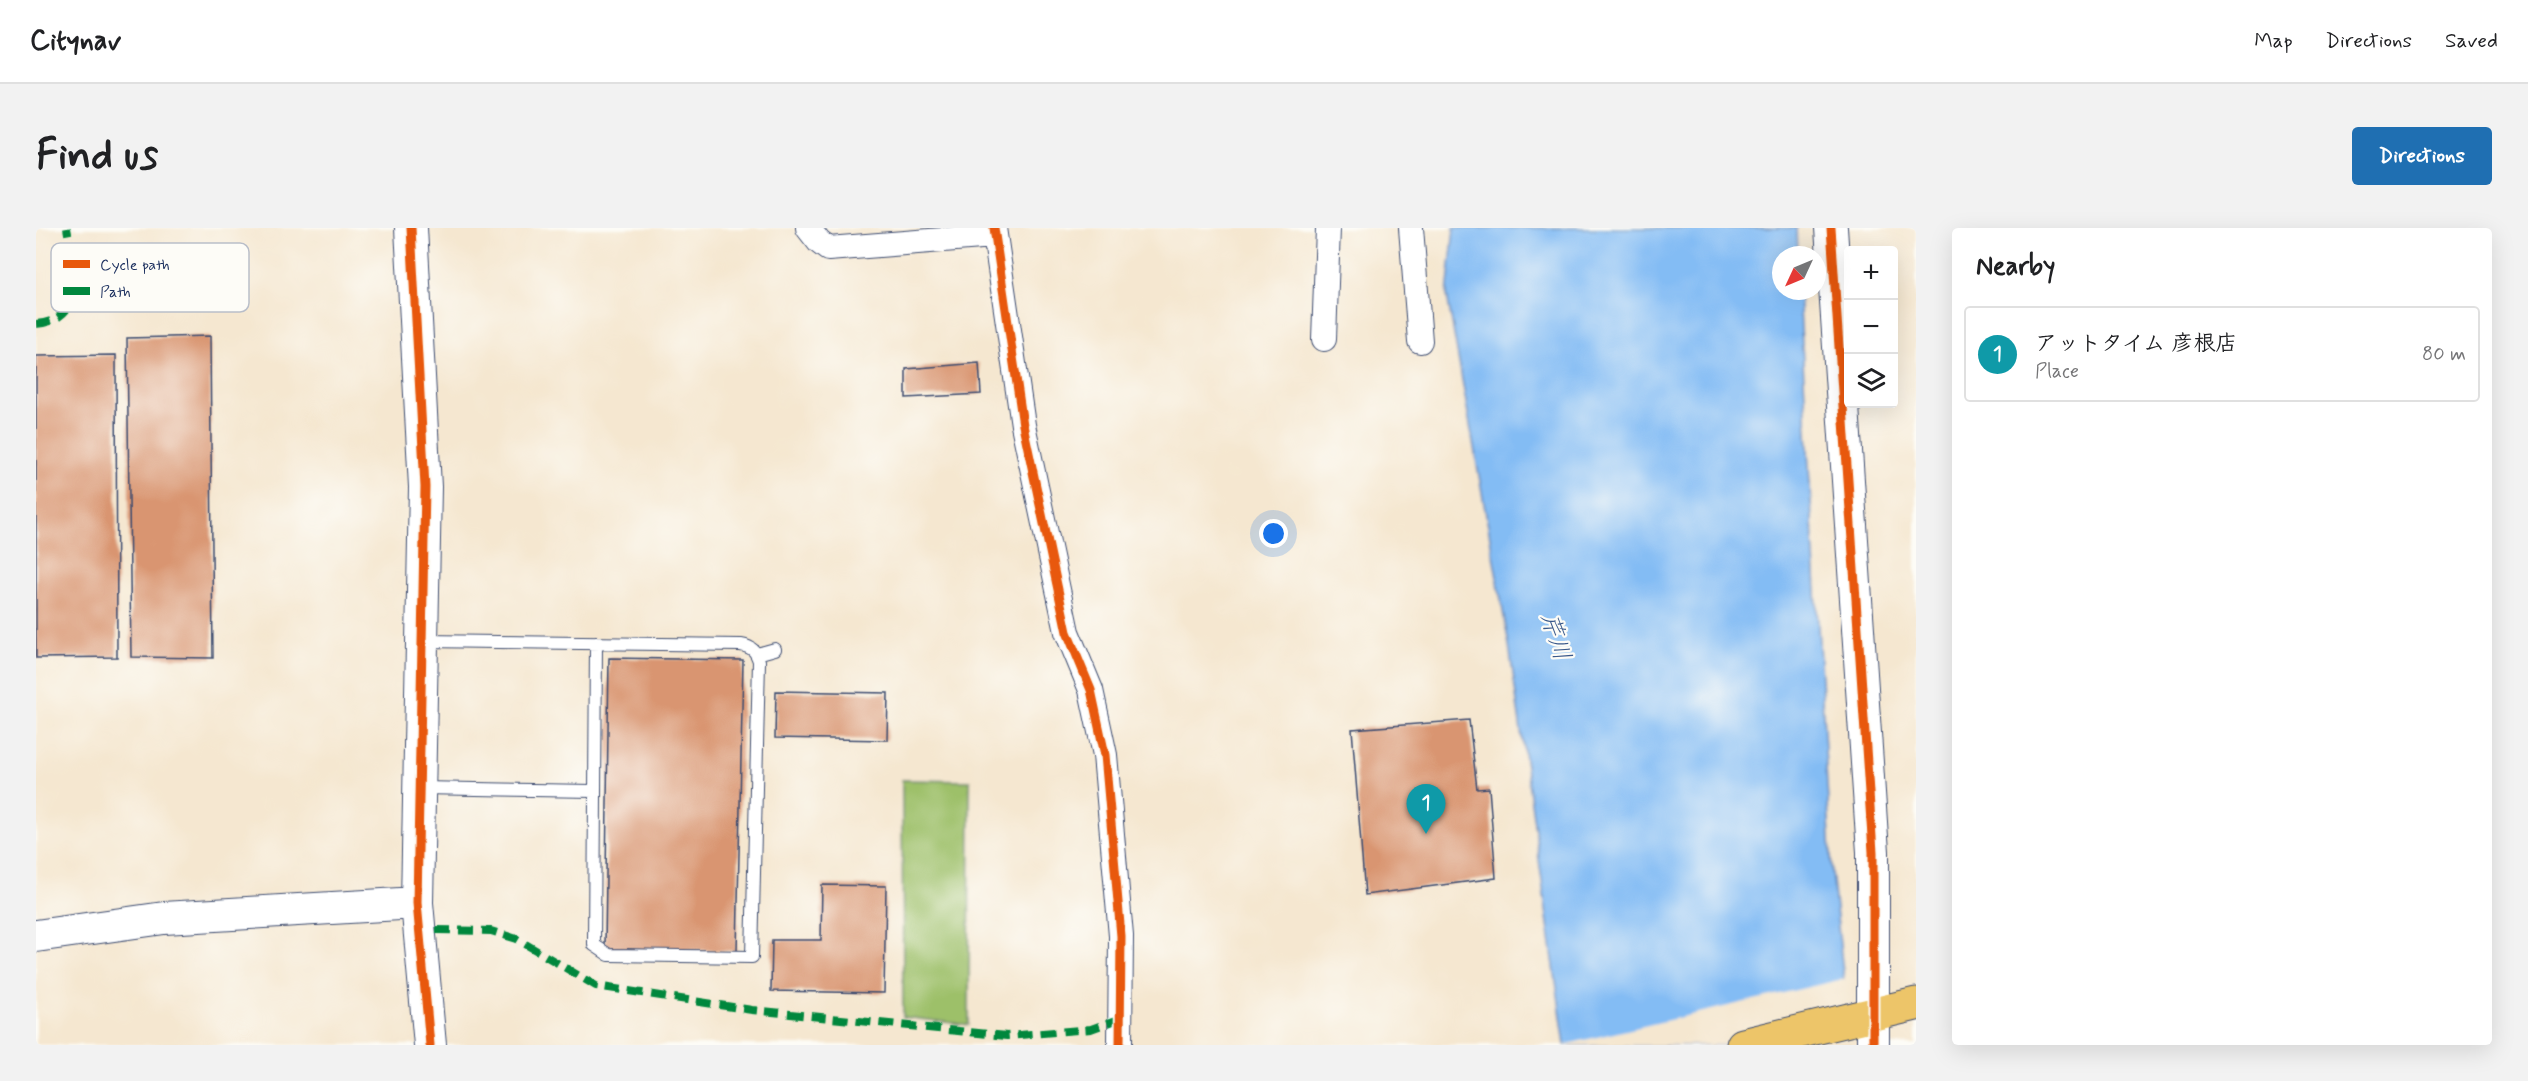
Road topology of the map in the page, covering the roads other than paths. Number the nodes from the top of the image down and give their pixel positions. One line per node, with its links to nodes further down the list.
1 (411, 228): 9 (street)
2 (808, 228): 6 (street)
3 (1328, 228): 7 (street)
4 (1411, 228): 8 (street)
5 (1831, 228): 18 (street)
6 (994, 232): 20 (street)
7 (1324, 339)
8 (1420, 341)
9 (423, 640): 10 (lane); 13 (street)
10 (596, 643): 12 (lane); 14 (lane)
11 (775, 649): 12 (lane)
12 (757, 654): 14 (lane)
13 (420, 788): 14 (lane); 15 (street)
14 (594, 791)
15 (417, 903): 16 (street); 19 (street)
16 (36, 936)
17 (1916, 1004): 18 (highway)
18 (1866, 1026): 21 (highway)
19 (430, 1045)
20 (1119, 1045)
21 (1743, 1045)

